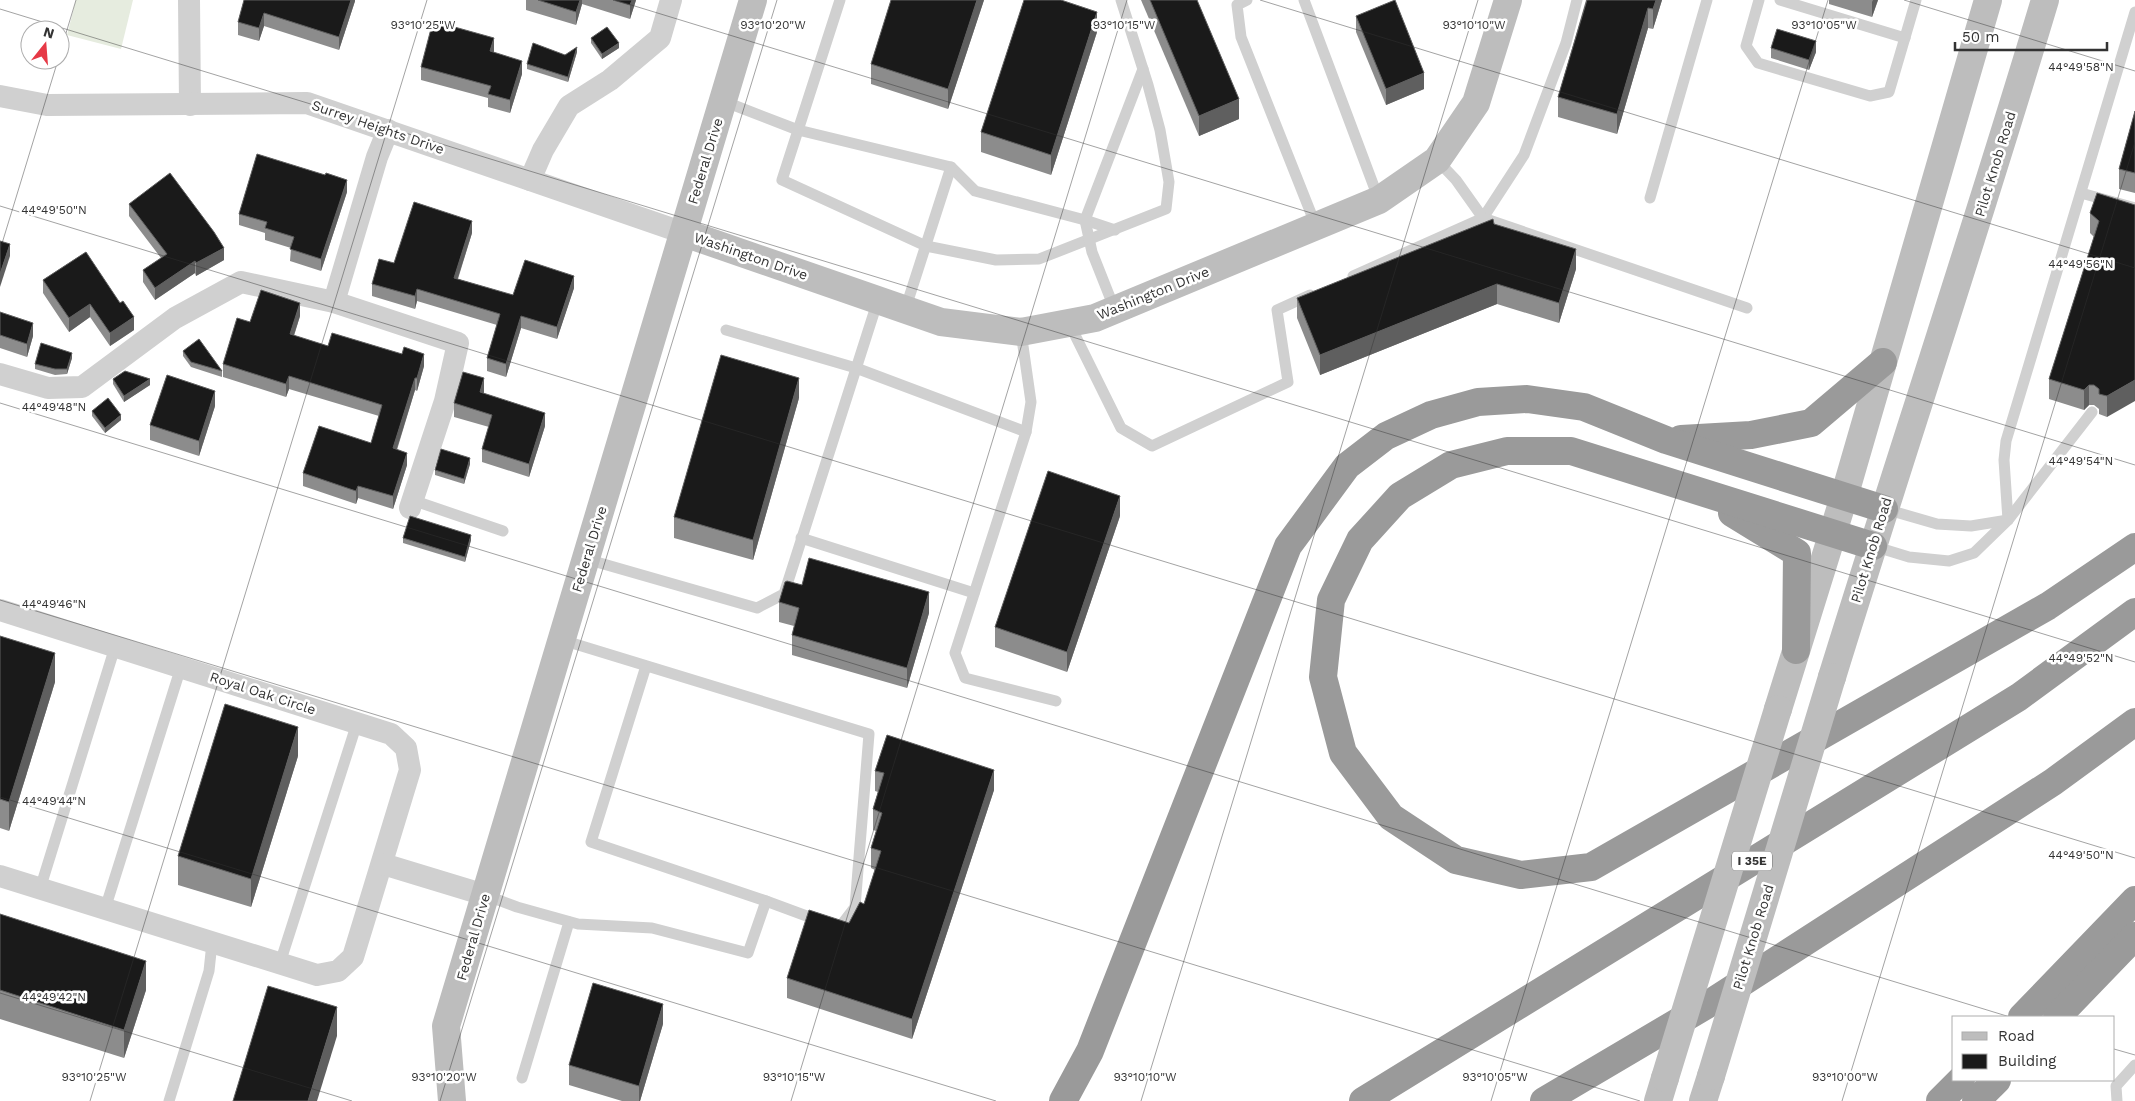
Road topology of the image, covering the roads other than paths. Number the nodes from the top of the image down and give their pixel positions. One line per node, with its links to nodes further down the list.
1 (189, 0): 21 (street)
2 (671, 0): 26 (street)
3 (753, 0): 20 (main road, Federal Drive)
4 (840, 0): 23 (lane)
5 (1121, 0): 18 (lane)
6 (1247, 0): 33 (lane)
7 (1304, 0): 29 (lane)
8 (1508, 0): 24 (main road, Washington Drive)
9 (1577, 0): 31 (lane)
10 (1707, 0): 28 (lane)
11 (1760, 0): 17 (lane)
12 (1780, 0): 17 (lane)
13 (1916, 0): 17 (lane)
14 (1988, 0): 48 (main road)
15 (2045, 0): 57 (main road, Pilot Knob Road)
16 (2135, 12): 27 (lane)
17 (1905, 38)
18 (1143, 69): 32 (lane); 34 (lane)
19 (0, 96): 21 (street, Surrey Heights Drive)
20 (723, 101): 23 (lane); 35 (main road, Federal Drive)
21 (190, 105): 22 (street, Surrey Heights Drive)
22 (388, 130): 26 (street, Surrey Heights Drive); 41 (street)
23 (798, 130): 25 (lane); 37 (lane)
24 (1437, 160): 29 (main road, Washington Drive); 31 (lane)
25 (951, 168): 32 (lane); 37 (lane)
26 (530, 180): 35 (street, Surrey Heights Drive)
27 (2080, 193): 30 (lane); 58 (lane)
28 (1650, 198)
29 (1379, 200): 33 (main road, Washington Drive)
30 (2135, 208)
31 (1483, 218): 38 (lane); 42 (lane)
32 (1085, 220): 34 (lane); 36 (lane)
33 (1316, 226): 44 (main road, Washington Drive)
34 (1115, 230): 36 (lane)
35 (684, 233): 40 (main road, Washington Drive); 64 (main road, Federal Drive)
36 (1090, 241): 37 (lane); 44 (lane)
37 (926, 246): 43 (lane)
38 (1340, 282)
39 (1322, 290): 45 (lane)
40 (878, 300): 43 (main road, Washington Drive); 49 (lane)
41 (334, 302): 50 (street); 56 (street)
42 (1747, 308)
43 (905, 310): 47 (main road, Washington Drive)
44 (1115, 310): 45 (main road, Washington Drive)
45 (1069, 323): 47 (main road, Washington Drive)
46 (726, 330): 49 (lane)
47 (1021, 332): 52 (lane)
48 (1883, 362): 53 (highway); 55 (main road)
49 (856, 368): 52 (lane); 61 (lane)
50 (0, 374)
51 (2092, 412): 58 (lane)
52 (1026, 432): 65 (lane)
53 (1666, 440): 55 (highway); 96 (highway)
54 (1697, 491): 60 (highway); 63 (highway); 70 (highway)
55 (1844, 497): 57 (highway); 60 (main road)
56 (411, 504): 59 (lane)
57 (1884, 509): 58 (lane); 62 (main road, Pilot Knob Road)
58 (2008, 520): 62 (lane)
59 (503, 531)
60 (1832, 534): 62 (highway); 70 (main road)
61 (801, 538): 64 (lane); 65 (lane)
62 (1873, 546): 93 (main road, Pilot Knob Road, bridge)
63 (2135, 547)
64 (586, 559): 68 (main road, Federal Drive)
65 (974, 593): 73 (lane)
66 (0, 610): 69 (street, Royal Oak Circle)
67 (2135, 612): 97 (highway, I 35E)
68 (562, 640): 71 (lane); 79 (main road, Federal Drive)
69 (115, 647): 72 (street, Royal Oak Circle); 78 (lane)
70 (1796, 650): 99 (main road, bridge)
71 (646, 666): 81 (lane); 81 (lane)
72 (181, 667): 75 (street, Royal Oak Circle); 82 (lane)
73 (1056, 701)
74 (2135, 722): 98 (highway)
75 (357, 723): 76 (street, Royal Oak Circle); 86 (lane)
76 (383, 864): 79 (street); 86 (street, Royal Oak Circle)
77 (0, 876): 78 (street, Royal Oak Circle)
78 (40, 889): 82 (street, Royal Oak Circle)
79 (485, 895): 83 (lane); 95 (main road, Federal Drive)
80 (2135, 900): 87 (highway)
81 (766, 901): 83 (lane)
82 (105, 909): 85 (street, Royal Oak Circle)
83 (569, 922): 90 (lane)
84 (2135, 936): 88 (highway)
85 (212, 943): 86 (street, Royal Oak Circle); 94 (lane)
86 (280, 963)
87 (2023, 1016)
88 (2059, 1016)
89 (2135, 1064): 102 (lane)
90 (522, 1078)
91 (1960, 1081): 100 (highway)
92 (1996, 1081): 101 (highway)
93 (1707, 1089)
94 (169, 1101)
95 (452, 1101)
96 (1063, 1101)
97 (1362, 1101)
98 (1544, 1101)
99 (1658, 1101)
100 (1940, 1101)
101 (1976, 1101)
102 (2116, 1101)

